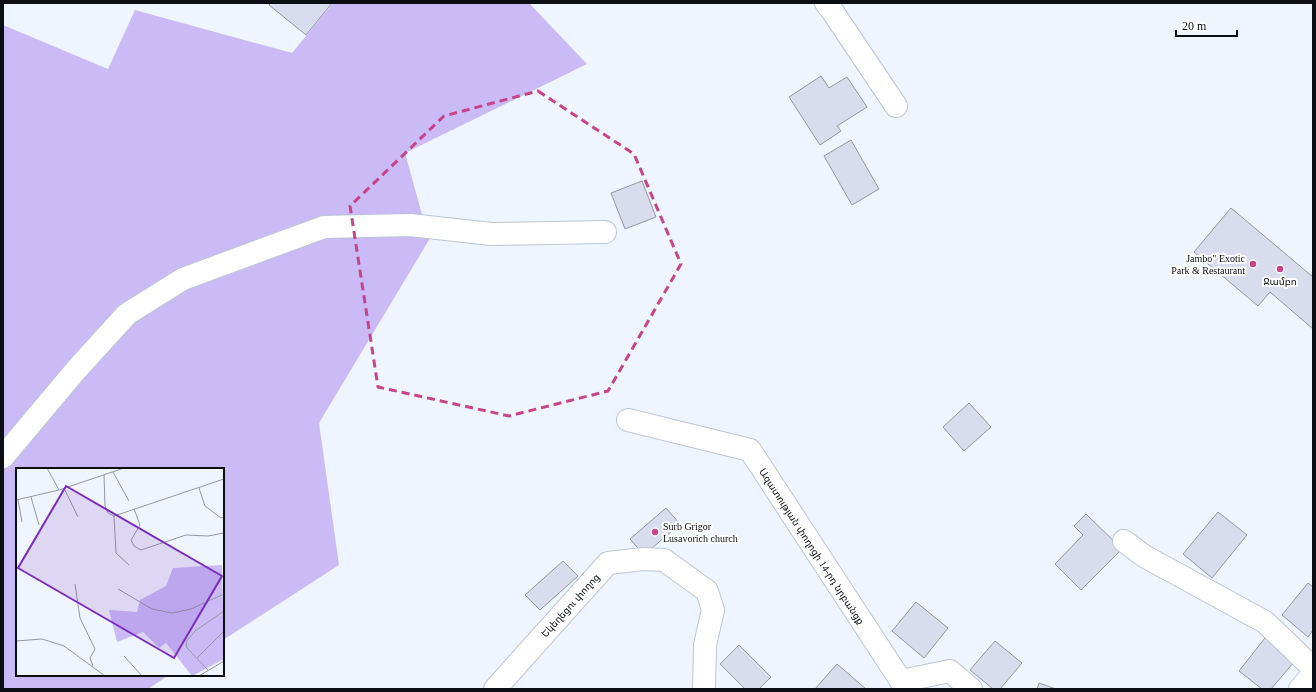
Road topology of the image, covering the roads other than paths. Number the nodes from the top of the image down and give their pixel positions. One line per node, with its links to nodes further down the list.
1 (826, 3): 2 (street)
2 (896, 106)
3 (605, 232): 5 (street)
4 (628, 420): 9 (street, Ազատության փողոցի 14-րդ նրբանցք)
5 (3, 456)
6 (1124, 541): 7 (street)
7 (1313, 668)
8 (1313, 674): 13 (street)
9 (897, 685): 12 (street, Ազատության փողոցի 14-րդ նրբանցք)
10 (495, 689): 11 (street, Եկեղեցու փողոց)
11 (704, 689)
12 (971, 689)
13 (1300, 689)

